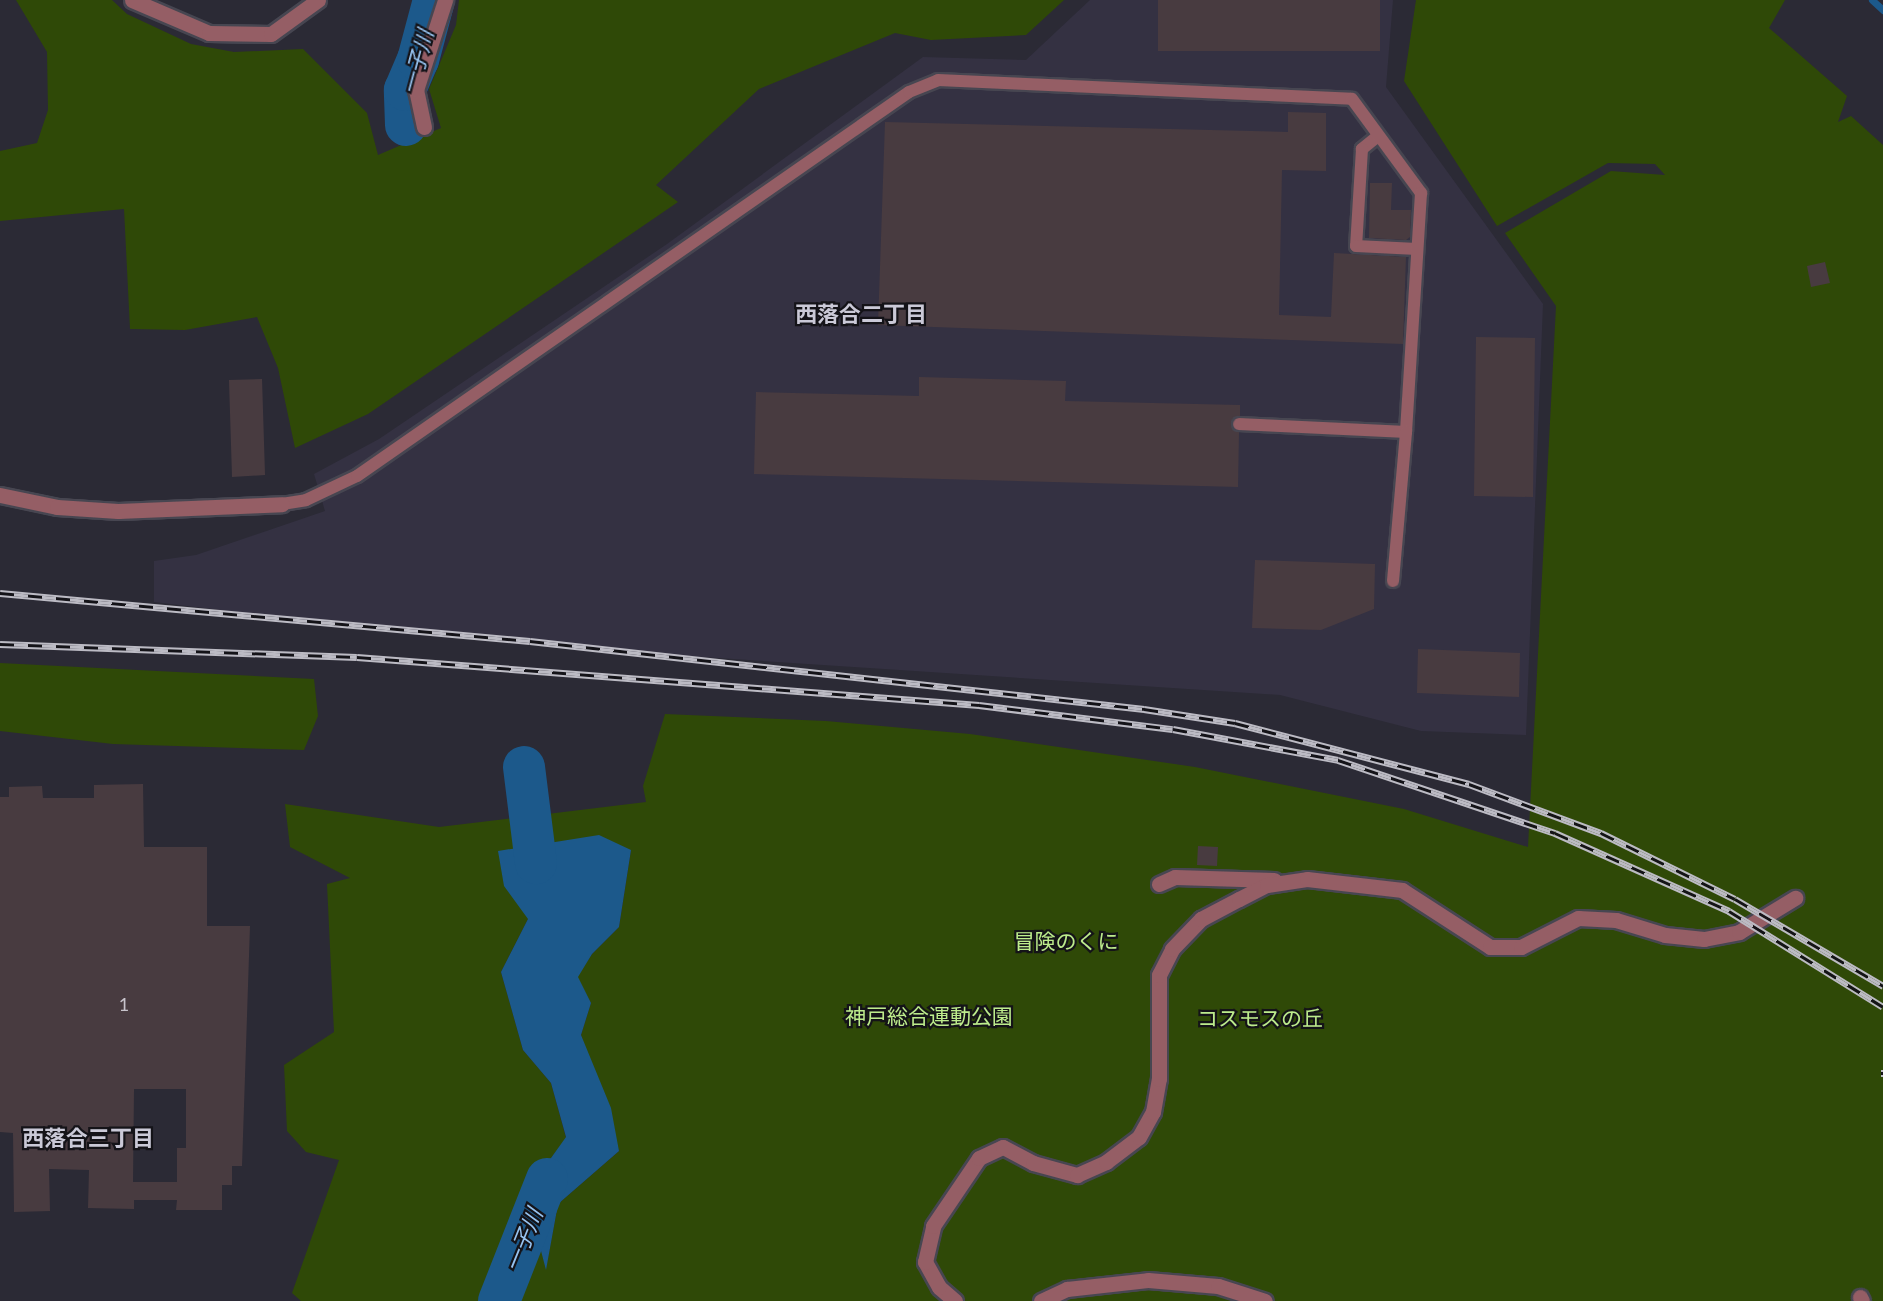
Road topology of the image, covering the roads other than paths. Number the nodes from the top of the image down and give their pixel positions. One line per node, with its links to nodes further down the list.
1 (132, 0): 2 (street)
2 (318, 0)
3 (445, 0): 4 (street)
4 (424, 127)
5 (1378, 136): 6 (lane); 6 (lane); 10 (lane)
6 (1418, 249): 8 (lane)
7 (1239, 424): 8 (lane)
8 (1406, 432): 11 (lane)
9 (0, 495): 10 (street)
10 (282, 504)
11 (1393, 581)
12 (1289, 882): 13 (street); 14 (street); 15 (street)
13 (1159, 884)
14 (1795, 898)
15 (955, 1301)
16 (1041, 1301): 17 (street)
17 (1265, 1301)

